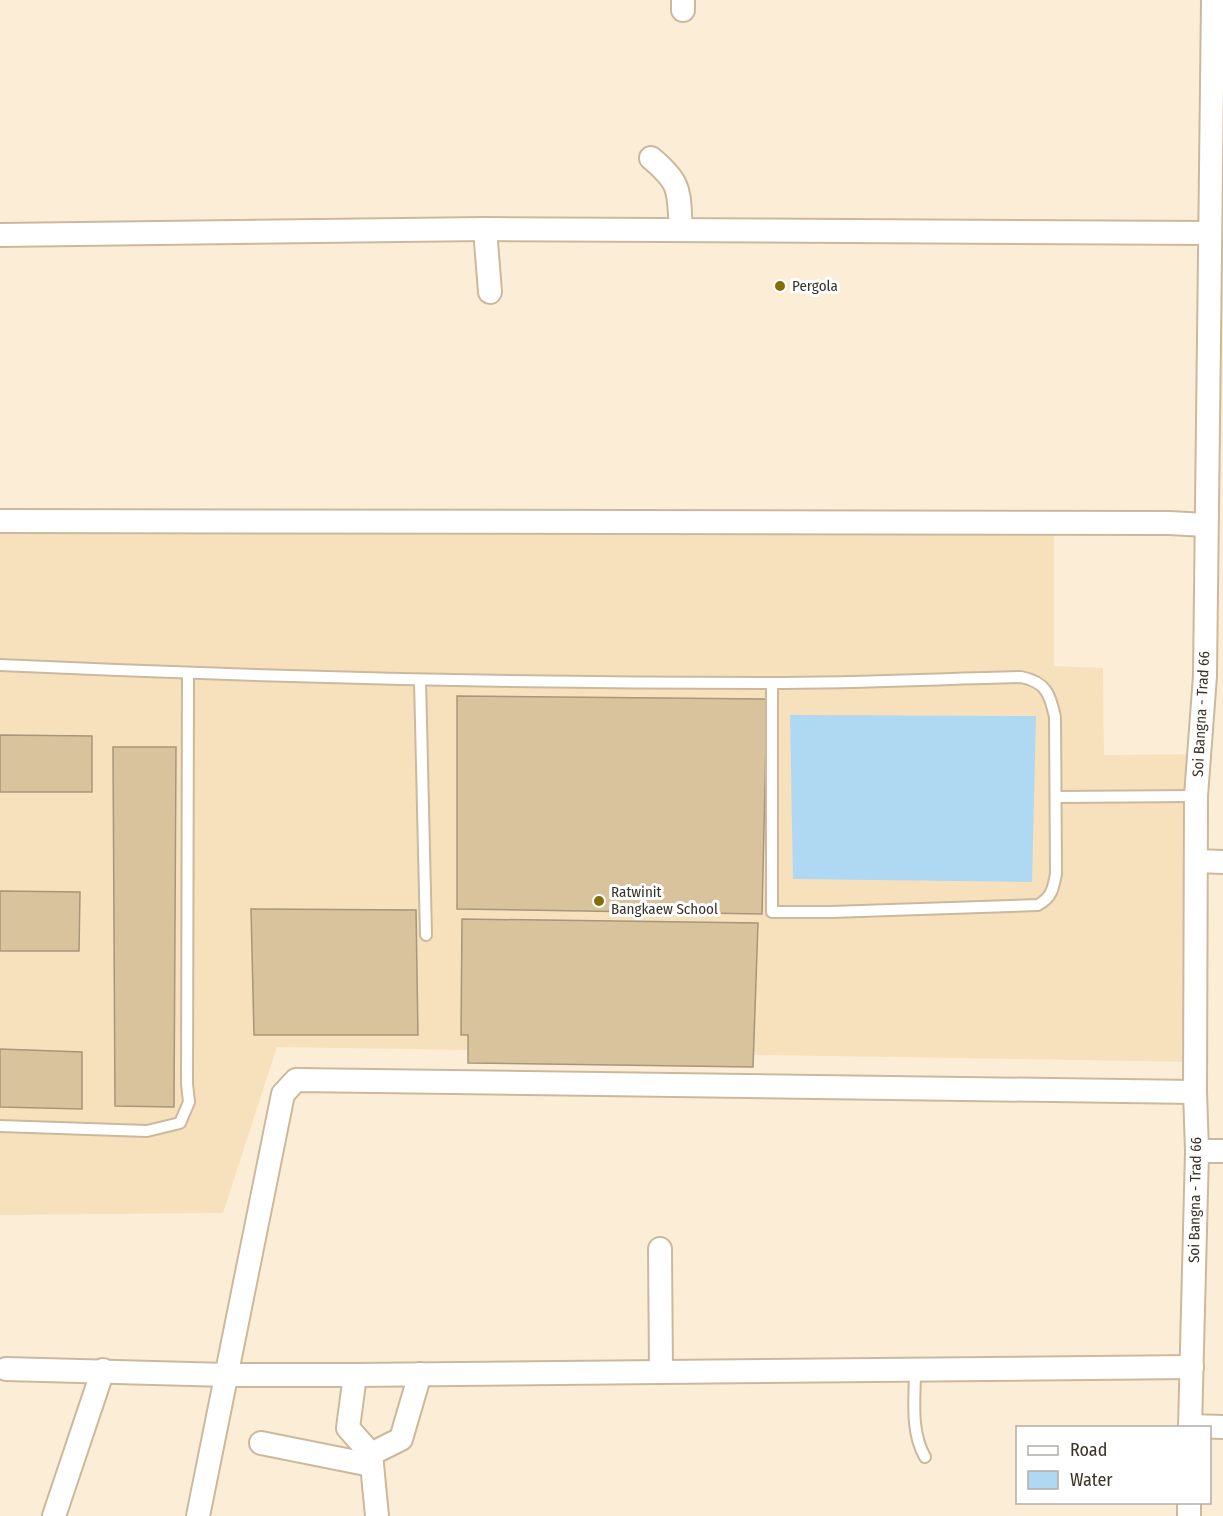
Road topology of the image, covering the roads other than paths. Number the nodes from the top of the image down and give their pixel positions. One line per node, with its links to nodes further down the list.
1 (1213, 0): 5 (street, Soi Bangna - Trad 66)
2 (651, 158): 4 (street)
3 (485, 229): 4 (street); 6 (street); 7 (street)
4 (681, 230): 5 (street)
5 (1209, 233): 8 (street, Soi Bangna - Trad 66)
6 (0, 235)
7 (490, 292)
8 (1215, 356): 10 (street, Soi Bangna - Trad 66)
9 (0, 521): 10 (street)
10 (1206, 525): 15 (street, Soi Bangna - Trad 66)
11 (0, 665): 12 (lane)
12 (188, 674): 13 (lane); 21 (lane)
13 (420, 680): 14 (lane); 19 (lane)
14 (772, 683): 16 (lane); 16 (lane)
15 (1196, 796): 16 (lane); 17 (street, Soi Bangna - Trad 66)
16 (1057, 797)
17 (1196, 861): 18 (street); 20 (street, Soi Bangna - Trad 66)
18 (1223, 861)
19 (426, 935)
20 (1195, 1092): 22 (street, Soi Bangna - Trad 66); 31 (street)
21 (0, 1126)
22 (1197, 1151): 23 (street); 25 (street, Soi Bangna - Trad 66)
23 (1223, 1151)
24 (660, 1249): 29 (street)
25 (1192, 1367): 28 (street); 33 (street, Soi Bangna - Trad 66)
26 (6, 1369): 27 (street)
27 (104, 1370): 31 (street); 37 (street)
28 (915, 1370): 29 (street); 35 (lane)
29 (661, 1371): 30 (street)
30 (420, 1374): 32 (street); 36 (street)
31 (226, 1375): 32 (street); 38 (street)
32 (355, 1375): 36 (street)
33 (1190, 1426)
34 (261, 1443): 36 (street)
35 (925, 1457)
36 (371, 1460): 39 (street)
37 (54, 1516)
38 (198, 1516)
39 (377, 1516)

